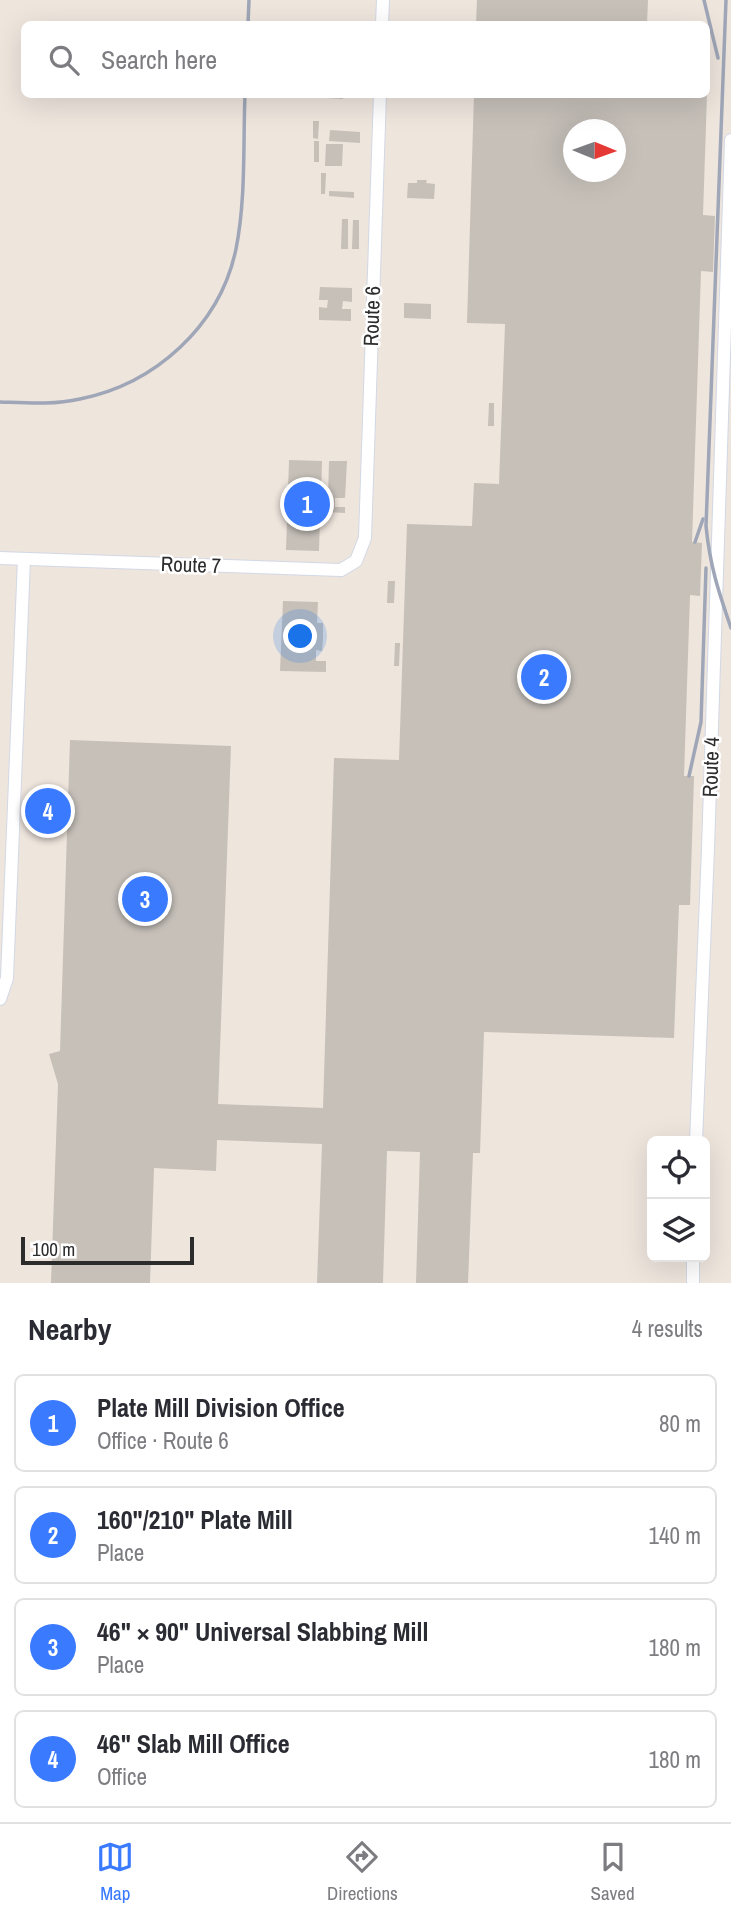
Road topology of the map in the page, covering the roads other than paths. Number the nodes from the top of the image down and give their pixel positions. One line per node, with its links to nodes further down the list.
1 (383, 0): 2 (street)
2 (382, 21)
3 (380, 98): 5 (street, Route 6)
4 (731, 141): 9 (street, Route 4)
5 (365, 538): 7 (street, Route 7)
6 (0, 558): 7 (street, Route 7)
7 (24, 559): 8 (street)
8 (0, 999)
9 (696, 1136)
10 (693, 1262): 11 (street)
11 (693, 1283)

